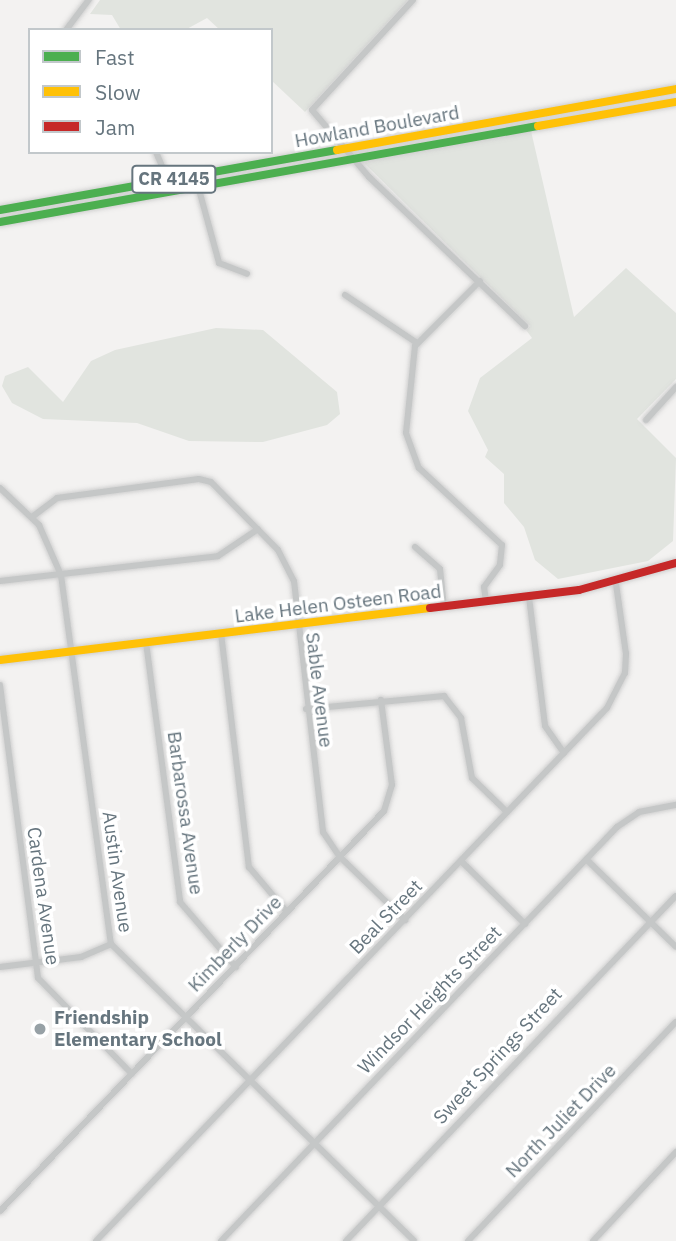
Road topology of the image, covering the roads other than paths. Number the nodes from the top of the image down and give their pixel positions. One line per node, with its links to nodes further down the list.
1 (89, 0): 3 (street)
2 (413, 0): 6 (street)
3 (68, 28)
4 (676, 89): 6 (main road, Howland Boulevard / CR 4145)
5 (676, 102): 8 (main road, Howland Boulevard / CR 4145)
6 (349, 148): 8 (street); 9 (main road, Howland Boulevard / CR 4145)
7 (157, 154): 9 (street)
8 (356, 159): 10 (main road, Howland Boulevard / CR 4145); 14 (street)
9 (168, 180): 11 (main road, Howland Boulevard / CR 4145)
10 (198, 186): 12 (main road, Howland Boulevard / CR 4145); 13 (street)
11 (0, 209)
12 (0, 222)
13 (247, 274)
14 (480, 281): 16 (street); 17 (street)
15 (345, 295): 17 (street)
16 (525, 326)
17 (417, 343): 29 (street)
18 (676, 387): 19 (street)
19 (646, 420)
20 (0, 488): 21 (street, Austin Avenue)
21 (32, 517): 22 (street, Sable Avenue); 25 (street, Austin Avenue)
22 (258, 529): 25 (street); 31 (street, Sable Avenue)
23 (415, 547): 30 (street)
24 (676, 563): 27 (main road, Lake Helen Osteen Road)
25 (61, 575): 26 (street); 34 (street, Austin Avenue)
26 (0, 582)
27 (616, 584): 28 (main road, Lake Helen Osteen Road); 40 (street, Beal Street)
28 (529, 597): 29 (main road, Lake Helen Osteen Road); 40 (street)
29 (486, 602): 30 (main road, Lake Helen Osteen Road)
30 (444, 607): 31 (main road, Lake Helen Osteen Road)
31 (296, 625): 32 (main road, Lake Helen Osteen Road); 38 (street, Sable Avenue)
32 (221, 634): 33 (main road, Lake Helen Osteen Road); 47 (street)
33 (146, 642): 34 (main road, Lake Helen Osteen Road); 55 (street, Barbarossa Avenue)
34 (73, 652): 35 (main road, Lake Helen Osteen Road); 51 (street, Austin Avenue)
35 (0, 660)
36 (0, 685): 39 (street, Cardena Avenue)
37 (381, 700): 38 (street); 42 (street); 43 (street, Kimberly Drive)
38 (306, 709): 43 (street, Sable Avenue)
39 (4, 740): 53 (street, Cardena Avenue)
40 (564, 753): 42 (street, Beal Street)
41 (676, 805): 44 (street, Windsor Heights Street)
42 (507, 812): 45 (street, Beal Street)
43 (340, 857): 47 (street, Kimberly Drive); 49 (street, Sable Avenue)
44 (587, 860): 48 (street); 50 (street, Windsor Heights Street)
45 (460, 862): 49 (street, Beal Street); 50 (street)
46 (676, 896): 48 (street, Sweet Springs Street)
47 (287, 912): 55 (street, Kimberly Drive)
48 (647, 919): 52 (street); 62 (street, Sweet Springs Street)
49 (405, 920): 59 (street, Beal Street)
50 (525, 924): 60 (street, Windsor Heights Street)
51 (111, 944): 53 (street); 56 (street, Austin Avenue)
52 (676, 947)
53 (34, 963): 54 (street); 58 (street, Cardena Avenue)
54 (0, 967)
55 (236, 967): 56 (street, Kimberly Drive)
56 (184, 1020): 58 (street, Kimberly Drive); 59 (street, Austin Avenue)
57 (676, 1023): 68 (street, North Juliet Drive)
58 (132, 1074): 63 (street, Kimberly Drive)
59 (250, 1082): 60 (street, Austin Avenue); 64 (street, Beal Street)
60 (313, 1145): 62 (street, Austin Avenue); 65 (street, Windsor Heights Street)
61 (676, 1152): 69 (street)
62 (379, 1207): 66 (street, Sweet Springs Street); 67 (street, Austin Avenue)
63 (0, 1211)
64 (96, 1241)
65 (221, 1241)
66 (346, 1241)
67 (414, 1241)
68 (468, 1241)
69 (593, 1241)

